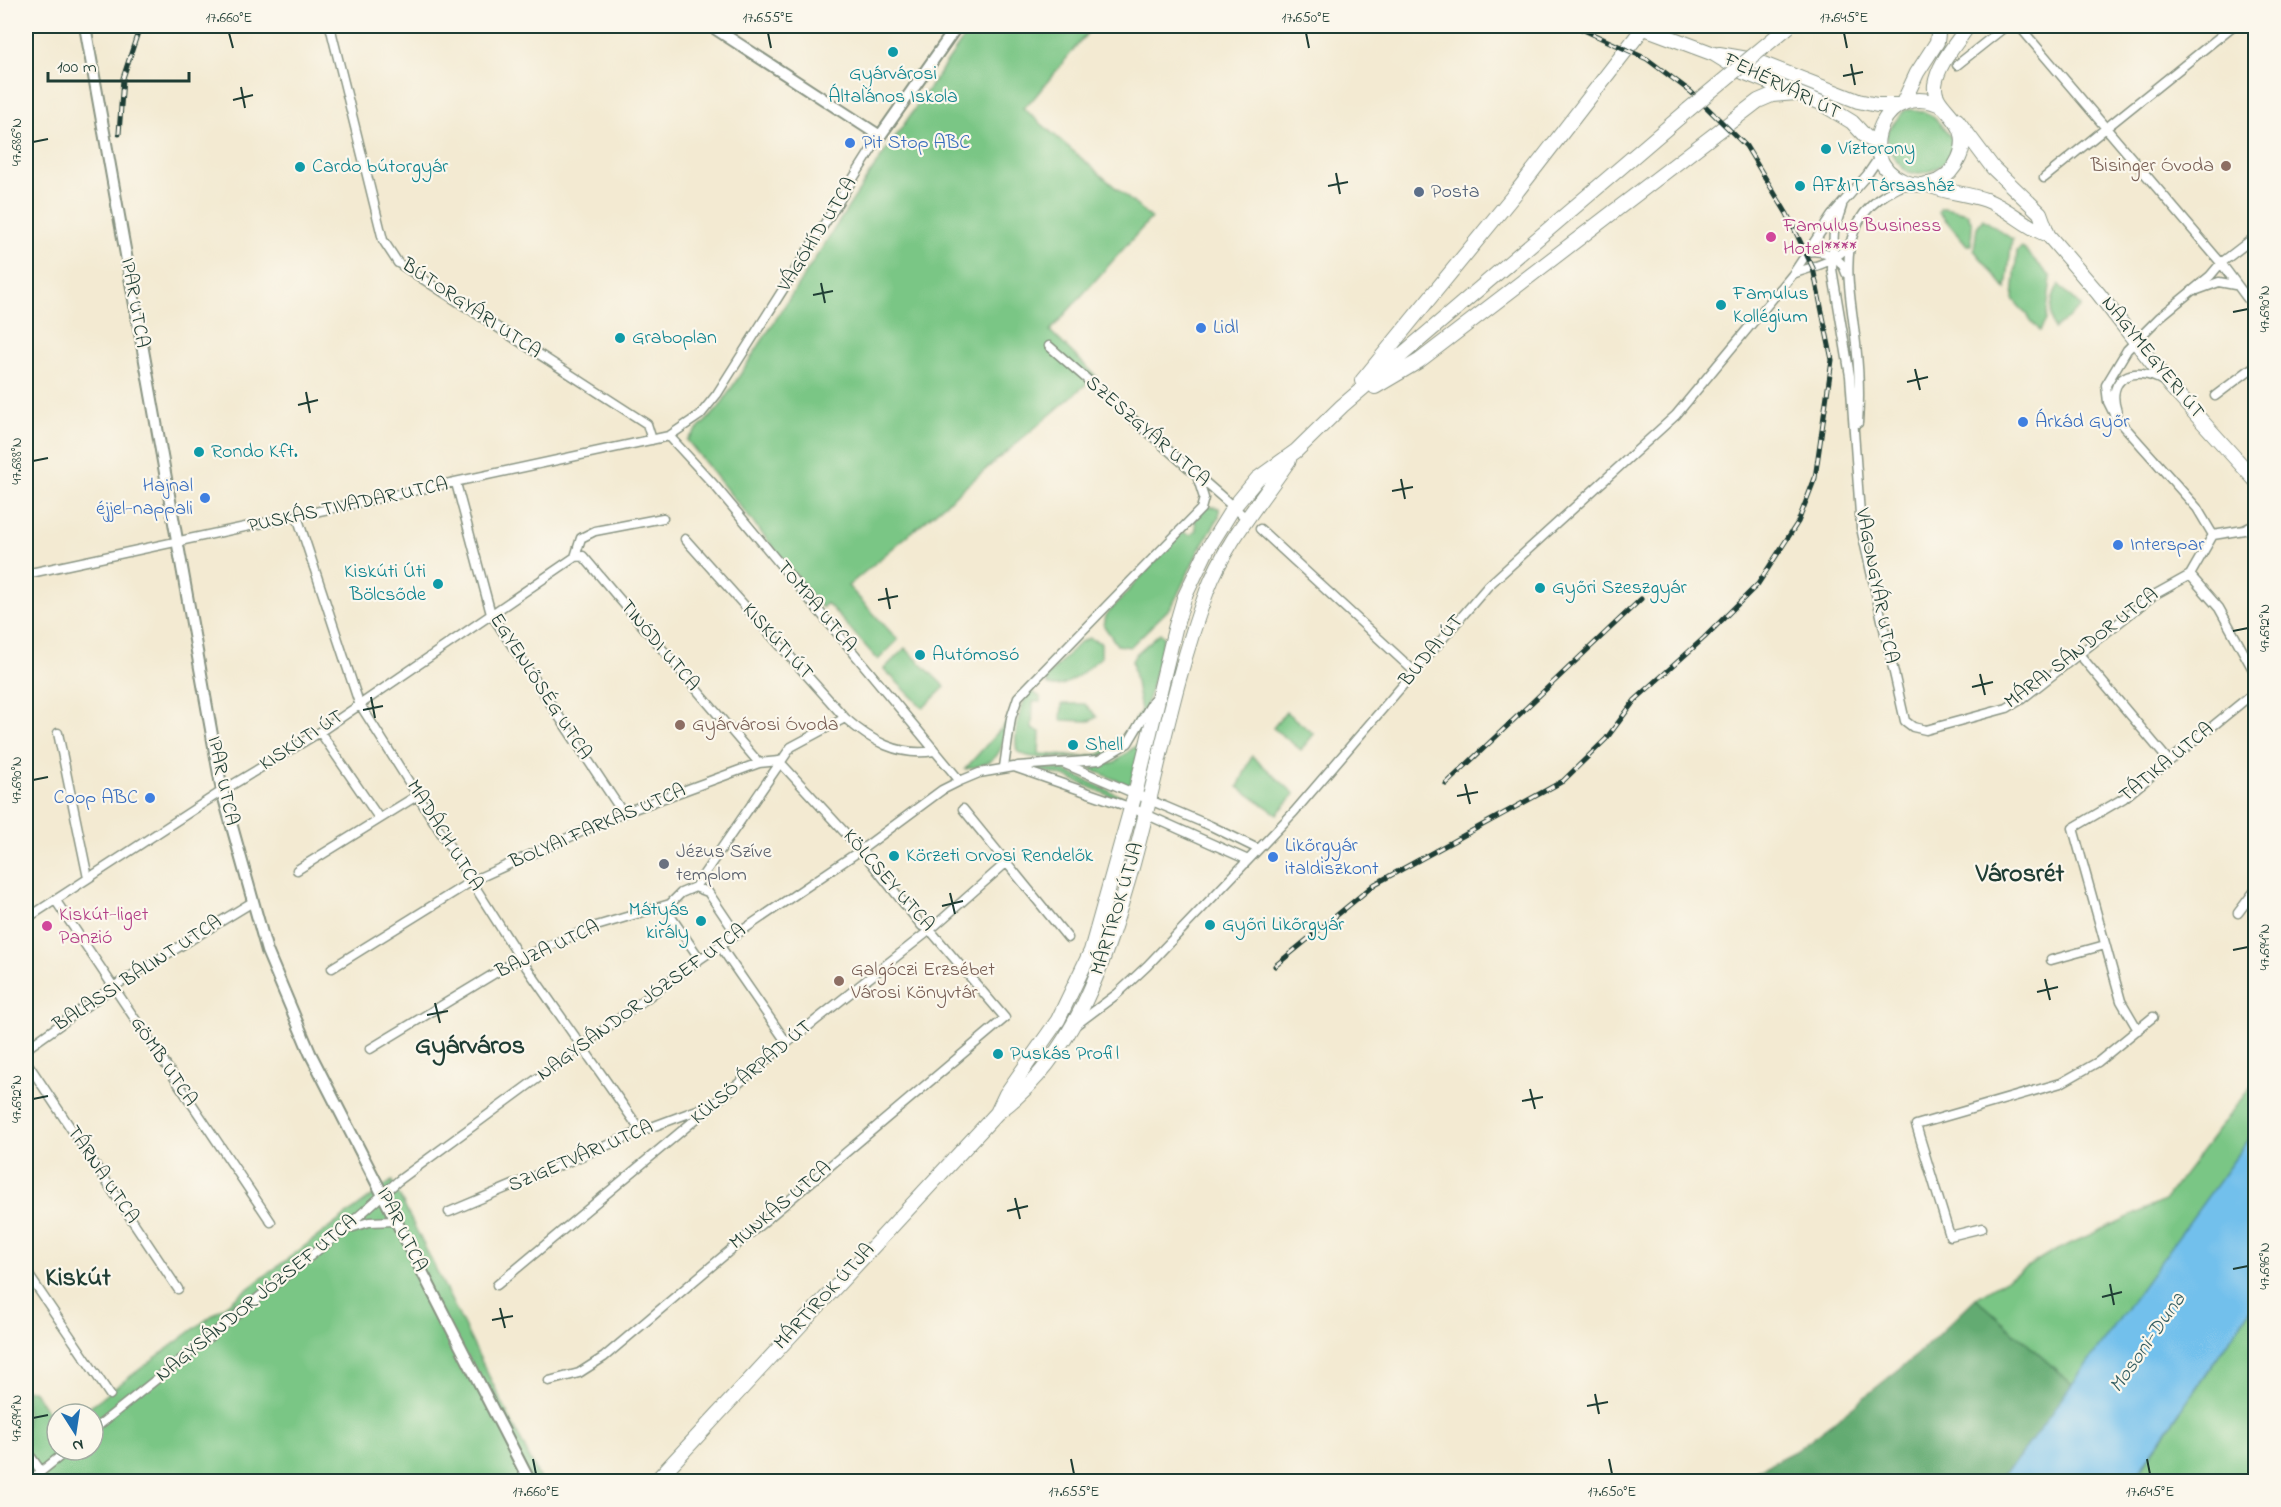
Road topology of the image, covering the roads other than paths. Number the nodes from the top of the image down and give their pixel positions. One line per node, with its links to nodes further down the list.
1 (330, 26): 48 (street, BÚTORGYÁRI UTCA)
2 (711, 26): 21 (street)
3 (957, 26): 21 (street, VÁGÓHÍD UTCA)
4 (1642, 26): 14 (main road, FEHÉRVÁRI ÚT); 45 (main road)
5 (1789, 26): 45 (main road, bridge)
6 (1939, 26): 17 (main road)
7 (1968, 26): 18 (main road)
8 (2006, 26): 15 (street)
9 (2019, 26): 20 (street)
10 (2233, 26): 20 (street)
11 (2252, 26): 13 (street)
12 (85, 28): 62 (street, IPAR UTCA)
13 (2256, 30)
14 (1714, 54): 16 (main road, FEHÉRVÁRI ÚT); 17 (main road, FEHÉRVÁRI ÚT)
15 (1957, 65)
16 (1796, 93): 22 (main road, FEHÉRVÁRI ÚT); 45 (main road)
17 (1901, 104): 18 (main road); 22 (main road)
18 (1944, 107): 19 (main road)
19 (1957, 120): 25 (main road); 27 (main road, NAGYMEGYERI ÚT)
20 (2105, 130): 23 (street); 32 (street)
21 (880, 136): 47 (street, VÁGÓHÍD UTCA)
22 (1878, 149): 24 (main road); 26 (street, BUDAI ÚT)
23 (2044, 178)
24 (1909, 183): 25 (main road); 29 (street)
25 (1926, 184): 27 (main road, NAGYMEGYERI ÚT)
26 (1842, 204): 30 (street, BUDAI ÚT); 31 (street, BUDAI ÚT)
27 (2048, 236): 40 (main road, NAGYMEGYERI ÚT)
28 (2256, 236): 32 (street)
29 (1850, 241): 31 (street); 35 (street, VAGONGYÁR UTCA)
30 (1806, 252): 31 (street); 34 (street, BUDAI ÚT)
31 (1832, 258): 33 (street); 35 (street); 36 (street, VAGONGYÁR UTCA)
32 (2220, 263): 37 (street); 38 (street)
33 (1816, 268): 34 (street); 36 (street)
34 (1793, 274): 68 (street, BUDAI ÚT)
35 (1848, 278): 49 (street, VAGONGYÁR UTCA)
36 (1834, 281): 49 (street, VAGONGYÁR UTCA)
37 (2235, 285): 38 (street); 39 (street)
38 (2181, 299): 40 (street)
39 (2256, 310)
40 (2136, 340): 43 (main road, NAGYMEGYERI ÚT); 46 (street)
41 (1049, 346): 51 (street, SZESZGYÁR UTCA)
42 (2256, 365): 44 (street)
43 (2171, 387): 46 (street); 52 (main road, NAGYMEGYERI ÚT)
44 (2215, 396)
45 (1342, 406): 50 (main road)
46 (2124, 426): 60 (street)
47 (669, 436): 48 (street, PUSKÁS TIVADAR UTCA); 77 (street, TOMPA UTCA)
48 (652, 440): 53 (street, PUSKÁS TIVADAR UTCA)
49 (1857, 450): 74 (street, VAGONGYÁR UTCA)
50 (1296, 451): 54 (main road, MÁRTÍROK ÚTJA); 57 (main road, MÁRTÍROK ÚTJA)
51 (1197, 476): 54 (street, SZESZGYÁR UTCA); 82 (street)
52 (2256, 481)
53 (456, 483): 55 (street, PUSKÁS TIVADAR UTCA); 66 (street, EGYENLŐSÉG UTCA)
54 (1233, 508): 57 (street, SZESZGYÁR UTCA); 70 (main road, MÁRTÍROK ÚTJA)
55 (297, 516): 62 (street, PUSKÁS TIVADAR UTCA); 72 (street, MADÁCH UTCA)
56 (663, 518): 63 (street, KISKÚTI ÚT)
57 (1246, 518): 87 (main road, MÁRTÍROK ÚTJA)
58 (2256, 524): 60 (street)
59 (1260, 528): 68 (street)
60 (2213, 535): 65 (street)
61 (685, 539): 73 (street, KISKÚTI ÚT)
62 (178, 542): 64 (street, PUSKÁS TIVADAR UTCA); 85 (street, IPAR UTCA)
63 (579, 557): 66 (street, KISKÚTI ÚT); 80 (street, TINÓDI UTCA)
64 (26, 574)
65 (2190, 575): 67 (street, MÁRAI SÁNDOR UTCA); 69 (street)
66 (491, 614): 72 (street, KISKÚTI ÚT); 90 (street, EGYENLŐSÉG UTCA)
67 (2079, 654): 74 (street, MÁRAI SÁNDOR UTCA); 79 (street)
68 (1415, 672): 93 (street, BUDAI ÚT)
69 (2256, 675)
70 (1163, 682): 81 (street); 88 (main road, MÁRTÍROK ÚTJA)
71 (2256, 691): 79 (street, TÁTIKA UTCA)
72 (359, 703): 75 (street, KISKÚTI ÚT); 86 (street, MADÁCH UTCA)
73 (845, 718): 77 (street); 78 (street)
74 (1905, 721)
75 (320, 732): 85 (street, KISKÚTI ÚT); 92 (street)
76 (58, 733): 98 (street)
77 (934, 751): 84 (street, TOMPA UTCA)
78 (779, 761): 80 (street, BOLYAI FARKAS UTCA); 94 (street, KÖLCSEY UTCA); 100 (street)
79 (2169, 761): 110 (street, TÁTIKA UTCA)
80 (759, 763): 90 (street, BOLYAI FARKAS UTCA)
81 (1065, 764): 83 (street); 88 (street)
82 (1004, 767): 83 (street, NAGYSÁNDOR JÓZSEF UTCA); 84 (street, NAGYSÁNDOR JÓZSEF UTCA)
83 (1014, 767): 88 (street, NAGYSÁNDOR JÓZSEF UTCA)
84 (960, 781): 94 (street, NAGYSÁNDOR JÓZSEF UTCA)
85 (222, 791): 98 (street, KISKÚTI ÚT); 103 (street, IPAR UTCA)
86 (418, 795): 92 (street); 99 (street, MADÁCH UTCA)
87 (1150, 800): 88 (street); 91 (main road, MÁRTÍROK ÚTJA); 93 (street)
88 (1134, 801): 91 (street, NAGYSÁNDOR JÓZSEF UTCA); 127 (main road, MÁRTÍROK ÚTJA)
89 (963, 809): 96 (street)
90 (623, 813): 99 (street, BOLYAI FARKAS UTCA)
91 (1146, 815): 95 (street, NAGYSÁNDOR JÓZSEF UTCA); 119 (main road, MÁRTÍROK ÚTJA)
92 (379, 818): 97 (street)
93 (1258, 849): 95 (street, BUDAI ÚT)
94 (861, 850): 107 (street, KÖLCSEY UTCA); 108 (street, NAGYSÁNDOR JÓZSEF UTCA)
95 (1248, 860): 119 (street, BUDAI ÚT)
96 (1007, 862): 107 (street, KÜLSŐ ÁRPÁD ÚT); 109 (street)
97 (297, 870)
98 (88, 878): 102 (street, KISKÚTI ÚT)
99 (472, 881): 112 (street, MADÁCH UTCA); 115 (street, BOLYAI FARKAS UTCA)
100 (695, 887): 104 (street, BAJZA UTCA); 108 (street)
101 (2256, 889): 105 (street)
102 (56, 901): 106 (street, KISKÚTI ÚT); 116 (street, GÖMB UTCA)
103 (251, 903): 116 (street, BALASSI BÁLINT UTCA); 129 (street, IPAR UTCA)
104 (670, 904): 112 (street, BAJZA UTCA); 113 (street)
105 (2238, 913)
106 (26, 919)
107 (930, 930): 118 (street, KÖLCSEY UTCA); 121 (street, KÜLSŐ ÁRPÁD ÚT)
108 (737, 935): 111 (street, NAGYSÁNDOR JÓZSEF UTCA)
109 (1068, 938)
110 (2105, 945): 114 (street); 120 (street)
111 (720, 946): 113 (street, NAGYSÁNDOR JÓZSEF UTCA); 121 (street)
112 (520, 958): 122 (street, MADÁCH UTCA); 124 (street, BAJZA UTCA)
113 (700, 959): 122 (street, NAGYSÁNDOR JÓZSEF UTCA)
114 (2051, 960)
115 (332, 968)
116 (113, 987): 123 (street, BALASSI BÁLINT UTCA); 132 (street, GÖMB UTCA)
117 (2153, 1017): 120 (street)
118 (1005, 1018): 138 (street, MUNKÁS UTCA)
119 (1071, 1029): 127 (main road, MÁRTÍROK ÚTJA)
120 (2138, 1030): 133 (street)
121 (787, 1042): 126 (street, KÜLSŐ ÁRPÁD ÚT)
122 (583, 1046): 128 (street, MADÁCH UTCA); 129 (street, NAGYSÁNDOR JÓZSEF UTCA)
123 (26, 1049)
124 (370, 1049)
125 (26, 1061): 137 (street, TÁRNA UTCA)
126 (714, 1104): 128 (street, SZIGETVÁRI UTCA); 136 (street, KÜLSŐ ÁRPÁD ÚT)
127 (997, 1113): 146 (main road, MÁRTÍROK ÚTJA)
128 (641, 1131): 130 (street, SZIGETVÁRI UTCA)
129 (384, 1196): 131 (street, IPAR UTCA); 134 (street, NAGYSÁNDOR JÓZSEF UTCA)
130 (449, 1212)
131 (396, 1221): 134 (street); 145 (street, IPAR UTCA)
132 (271, 1222)
133 (1982, 1228)
134 (344, 1230): 140 (street, NAGYSÁNDOR JÓZSEF UTCA)
135 (26, 1270): 139 (street)
136 (497, 1285)
137 (178, 1289)
138 (549, 1381)
139 (110, 1395)
140 (105, 1420)
141 (26, 1449): 143 (street)
142 (53, 1462): 143 (street)
143 (41, 1471): 144 (street)
144 (28, 1482)
145 (530, 1482)
146 (655, 1482)

